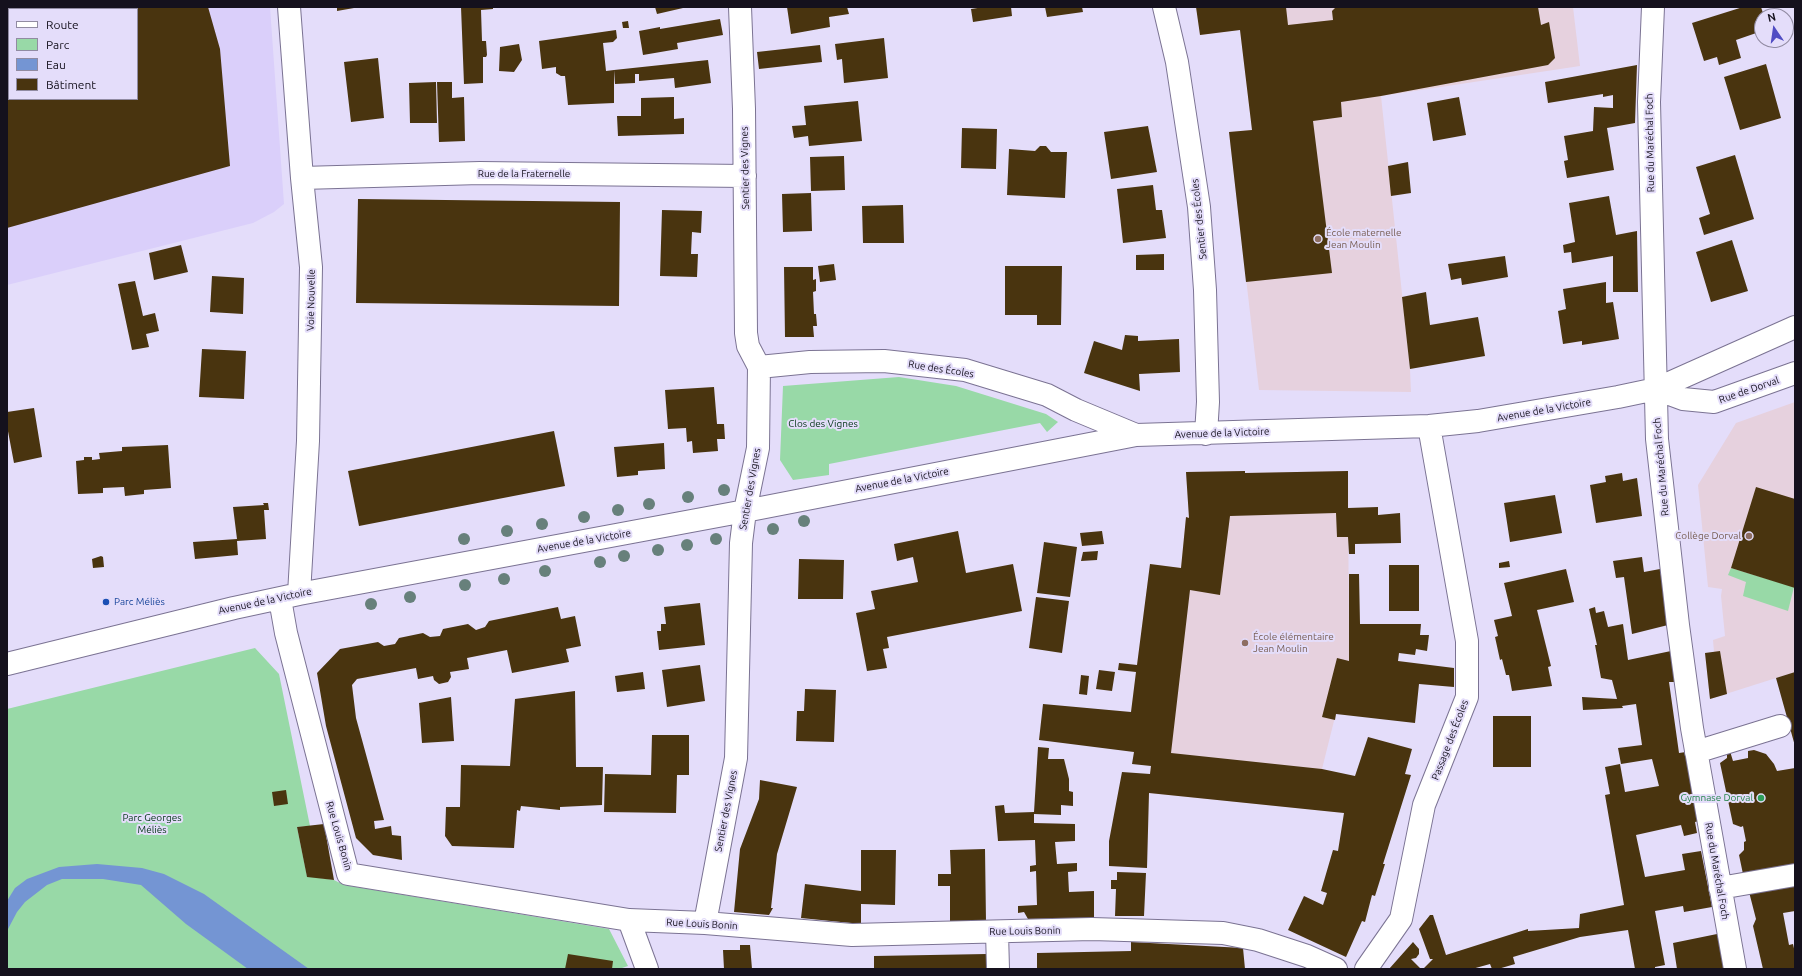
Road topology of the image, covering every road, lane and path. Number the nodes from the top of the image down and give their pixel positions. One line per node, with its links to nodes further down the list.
1 (289, 7): 6 (street, Voie Nouvelle)
2 (740, 7): 5 (street, Sentier des Vignes)
3 (1164, 7): 12 (street, Sentier des Écoles)
4 (1652, 7): 10 (street, Rue du Maréchal Foch)
5 (745, 176): 6 (street, Rue de la Fraternelle); 8 (street, Sentier des Vignes)
6 (302, 178): 15 (street, Voie Nouvelle)
7 (1795, 327): 10 (street, Avenue de la Victoire)
8 (759, 367): 13 (street, Rue des Écoles); 14 (street, Sentier des Vignes)
9 (1795, 373): 10 (street, Rue de Dorval)
10 (1656, 389): 11 (street, Avenue de la Victoire); 18 (street, Rue du Maréchal Foch)
11 (1429, 426): 12 (street, Avenue de la Victoire); 27 (street, Passage des Écoles)
12 (1206, 434): 13 (street, Avenue de la Victoire)
13 (1136, 435): 14 (street, Avenue de la Victoire)
14 (745, 511): 15 (street, Avenue de la Victoire); 22 (street, Sentier des Vignes)
15 (289, 596): 16 (street, Avenue de la Victoire); 21 (street, Rue Louis Bonin)
16 (7, 664)
17 (1780, 726): 18 (street)
18 (1696, 752): 20 (street, Rue du Maréchal Foch)
19 (1795, 875): 20 (street)
20 (1720, 888): 28 (street, Rue du Maréchal Foch)
21 (629, 920): 22 (street, Rue Louis Bonin); 24 (street)
22 (705, 923): 23 (street, Rue Louis Bonin)
23 (997, 932): 25 (street); 26 (street, Rue Louis Bonin)
24 (647, 969)
25 (998, 969)
26 (1336, 969)
27 (1366, 969)
28 (1735, 969)

